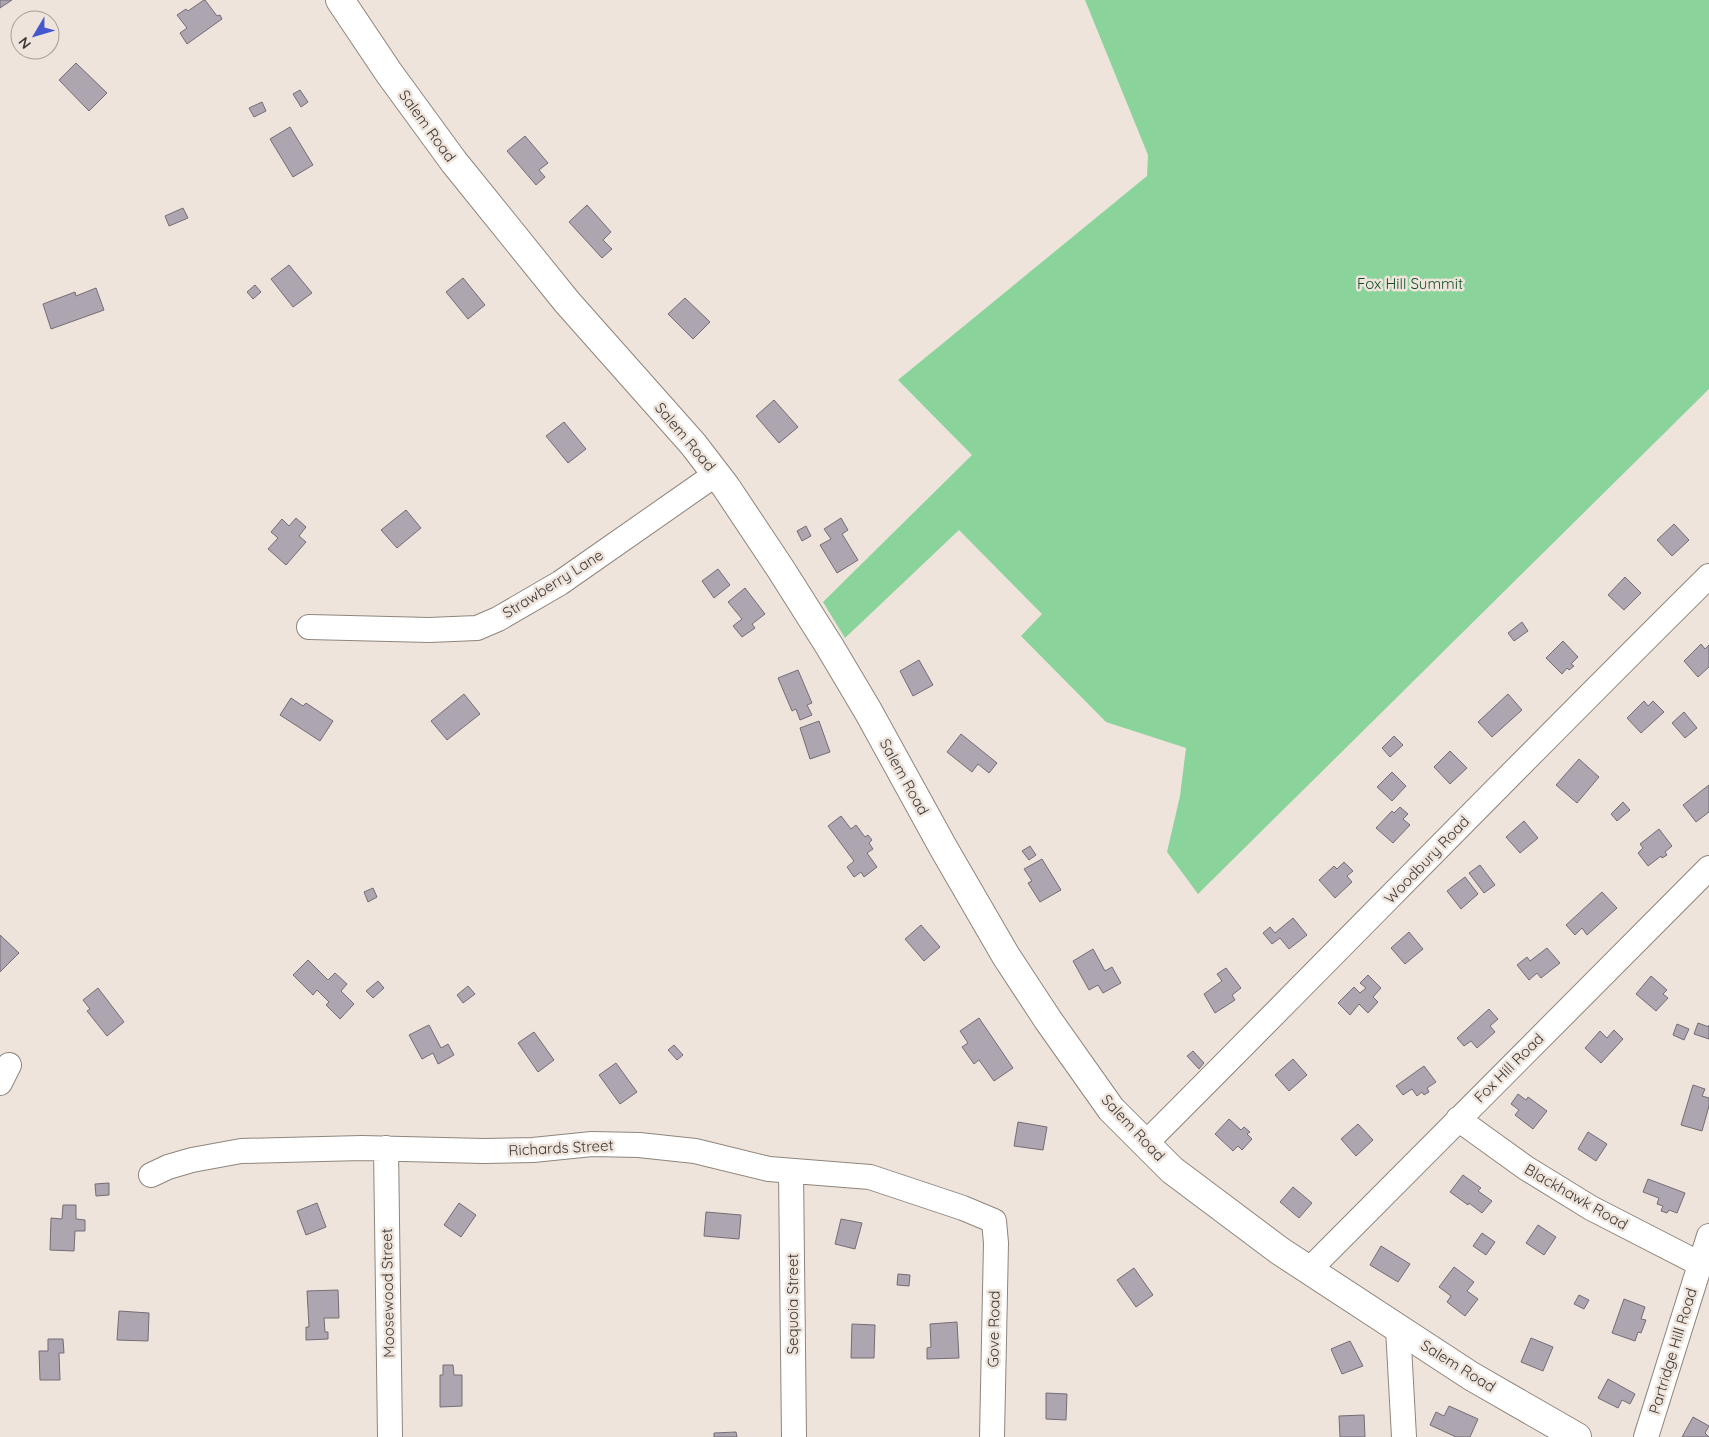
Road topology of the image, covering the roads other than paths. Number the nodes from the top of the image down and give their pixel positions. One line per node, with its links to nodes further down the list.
1 (340, 0): 2 (main road, Salem Road)
2 (716, 474): 4 (street, Strawberry Lane); 7 (main road, Salem Road)
3 (1706, 586): 7 (street, Woodbury Road)
4 (309, 627)
5 (1709, 868): 6 (street, Fox Hill Road)
6 (1458, 1119): 13 (street, Blackhawk Road); 14 (street, Fox Hill Road)
7 (1145, 1144): 14 (main road, Salem Road)
8 (386, 1148): 9 (street, Richards Street); 10 (street, Richards Street); 16 (street, Moosewood Street)
9 (791, 1171): 11 (street, Richards Street); 17 (street, Sequoia Street)
10 (151, 1175)
11 (994, 1221): 18 (street, Gove Road)
12 (1709, 1236): 13 (street, Partridge Hill Road)
13 (1700, 1264): 21 (street, Partridge Hill Road)
14 (1309, 1270): 15 (main road, Salem Road)
15 (1398, 1328): 19 (street); 20 (main road, Salem Road)
16 (390, 1437)
17 (794, 1437)
18 (992, 1437)
19 (1404, 1437)
20 (1577, 1437)
21 (1646, 1437)

